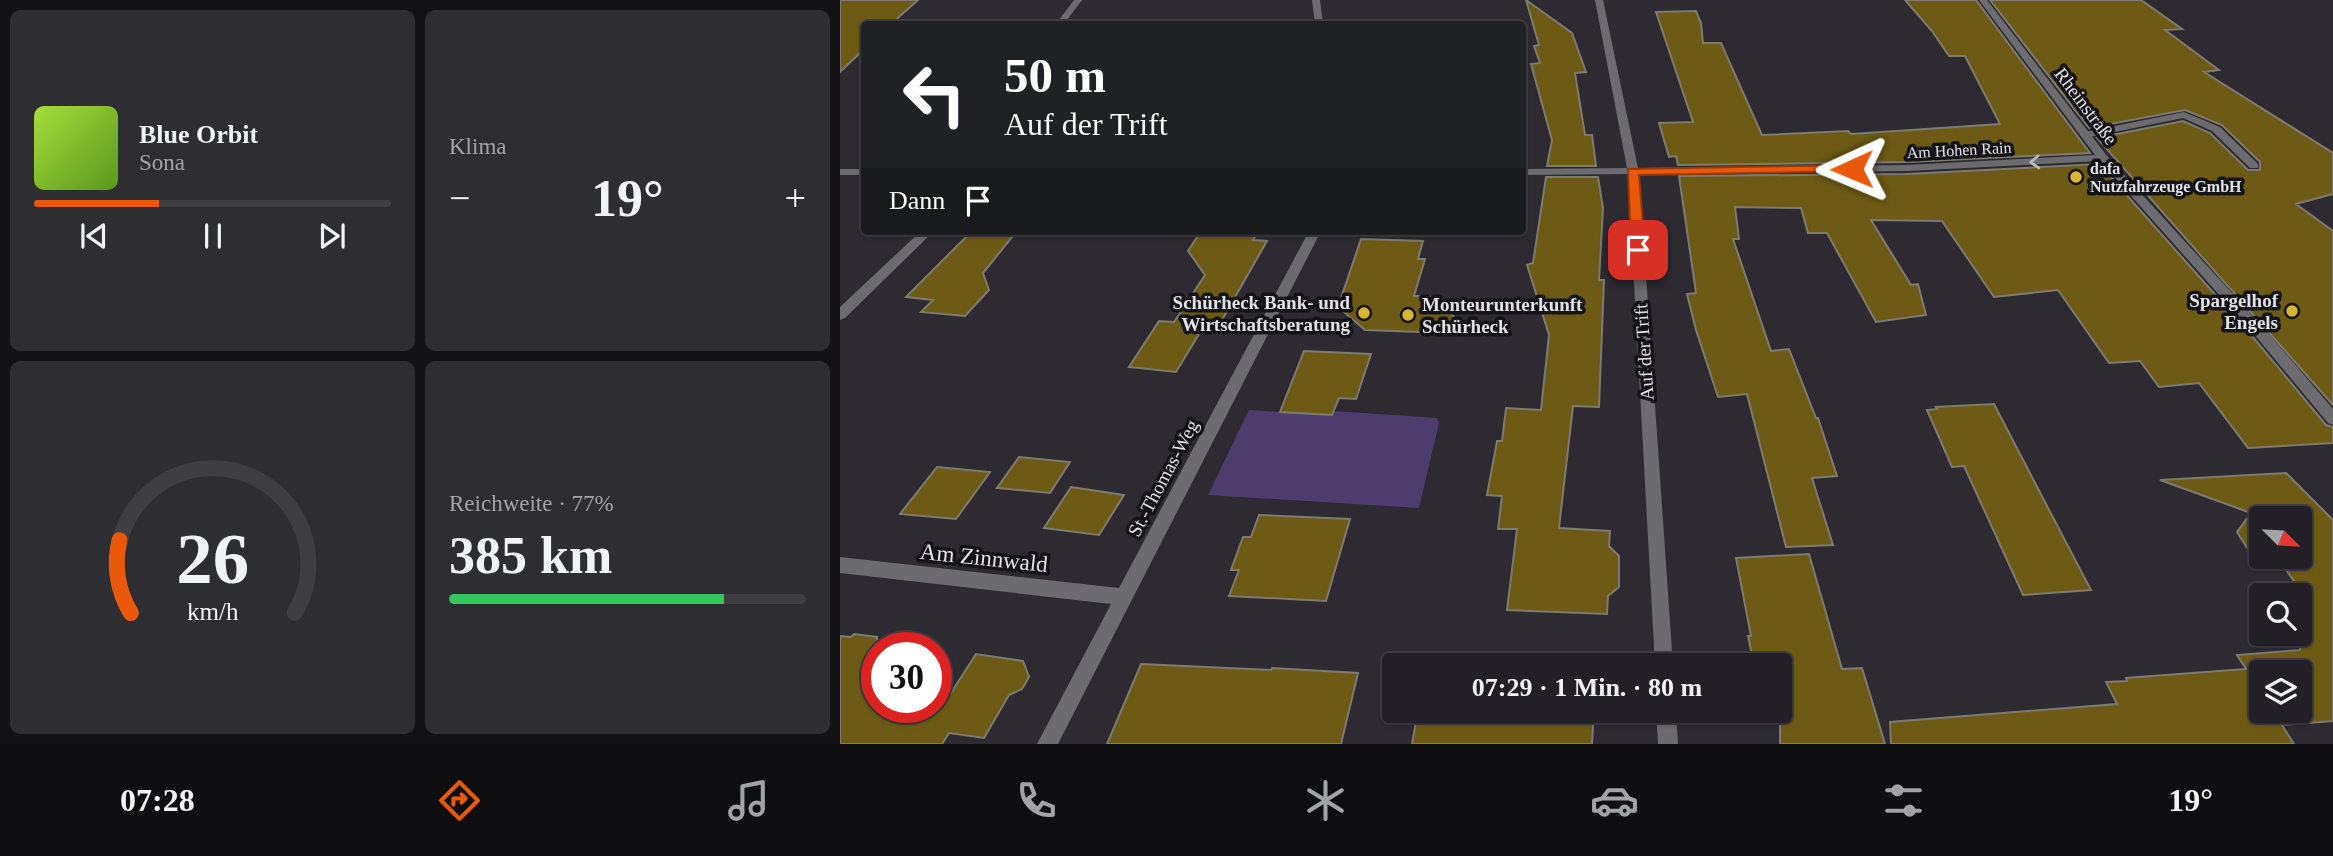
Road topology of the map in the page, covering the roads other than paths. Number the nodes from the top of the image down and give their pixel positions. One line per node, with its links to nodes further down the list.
1 (1078, 0): 5 (street)
2 (1316, 0): 6 (street)
3 (1599, 0): 13 (street, Auf der Trift)
4 (1983, 0): 7 (street, Rheinstraße)
5 (1062, 21)
6 (1319, 21)
7 (2085, 135): 8 (street, Rheinstraße); 9 (street)
8 (2103, 158): 13 (street, Am Hohen Rain, one-way to 13); 17 (street, Rheinstraße)
9 (2254, 166)
10 (840, 172): 11 (street)
11 (861, 172)
12 (1526, 172): 13 (street, Am Hohen Rain)
13 (1633, 172): 20 (street, Auf der Trift)
14 (924, 235): 16 (street)
15 (1313, 235): 19 (street, St.-Thomas-Weg)
16 (840, 315)
17 (2333, 419)
18 (840, 565): 19 (street, Am Zinnwald)
19 (1124, 597): 22 (street, St.-Thomas-Weg)
20 (1663, 653)
21 (1667, 723): 23 (street)
22 (1046, 744)
23 (1668, 744)

